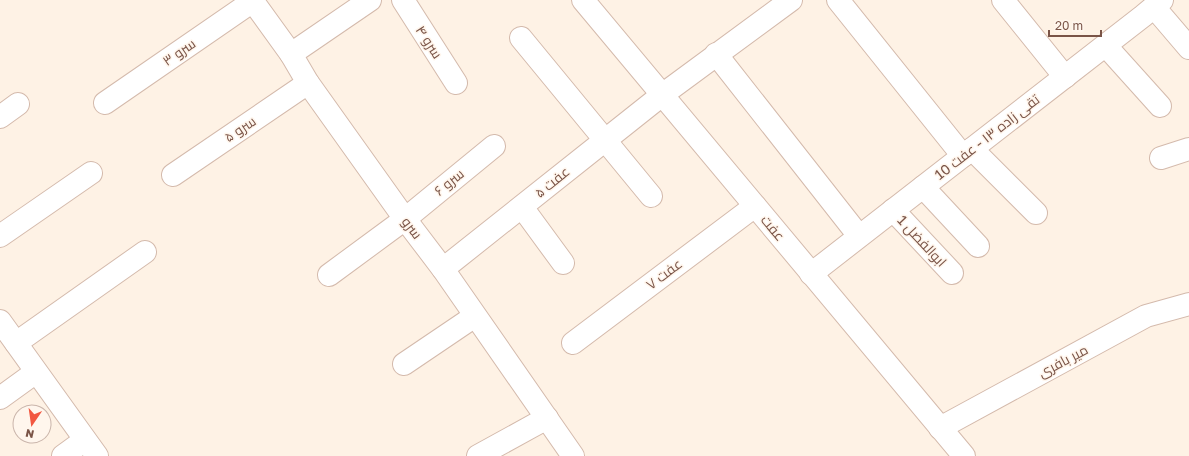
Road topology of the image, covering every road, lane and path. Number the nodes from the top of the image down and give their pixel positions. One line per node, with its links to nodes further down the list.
1 (370, 0): 12 (street)
2 (403, 0): 16 (street, سرو ۴)
3 (583, 0): 17 (street, عفت)
4 (791, 0): 13 (street, عفت ۵)
5 (838, 0): 25 (street)
6 (1003, 0): 14 (street)
7 (252, 1): 12 (street, سرو); 18 (street, سرو ۳)
8 (1158, 4): 10 (street, تقی زاده ۱۳ - عفت 10); 11 (street)
9 (521, 38): 22 (street)
10 (1106, 46): 14 (street, تقی زاده ۱۳ - عفت 10); 20 (street)
11 (1189, 48)
12 (291, 54): 15 (street, سرو)
13 (716, 54): 17 (street, عفت ۵); 37 (street)
14 (1065, 77): 25 (street, تقی زاده ۱۳ - عفت 10)
15 (308, 83): 28 (street, سرو ۵); 35 (street, سرو)
16 (456, 83)
17 (662, 95): 22 (street, عفت ۵); 31 (street, عفت)
18 (105, 103)
19 (18, 104): 21 (street)
20 (1160, 106)
21 (0, 117)
22 (604, 140): 30 (street); 32 (street, عفت ۵)
23 (494, 146): 35 (street, سرو ۶)
24 (1189, 149): 26 (street)
25 (968, 152): 29 (street, تقی زاده ۱۳ - عفت 10); 34 (street)
26 (1161, 158)
27 (91, 173): 36 (street)
28 (173, 175)
29 (923, 186): 33 (street, تقی زاده ۱۳ - عفت 10); 38 (street)
30 (651, 196)
31 (755, 206): 43 (street, عفت); 48 (street, عفت ۷)
32 (522, 207): 40 (street); 41 (street, عفت ۵)
33 (893, 210): 37 (street, تقی زاده ۱۳ - عفت 10); 42 (street, ابوالفضل 1)
34 (1036, 213)
35 (405, 219): 41 (street, سرو); 44 (street, سرو ۶)
36 (0, 236)
37 (860, 236): 43 (street, تقی زاده ۱۳ - عفت 10)
38 (978, 246)
39 (145, 252): 49 (street)
40 (563, 263)
41 (443, 269): 46 (street, سرو)
42 (952, 273)
43 (811, 274): 54 (street, عفت)
44 (329, 275)
45 (1189, 304): 54 (street, میر بافری)
46 (475, 316): 50 (street); 53 (street, سرو)
47 (0, 321): 49 (street)
48 (573, 342)
49 (16, 343): 51 (street)
50 (404, 364)
51 (36, 372): 52 (street); 55 (street)
52 (0, 398)
53 (547, 418): 57 (street); 58 (street, سرو)
54 (940, 428): 59 (street, عفت)
55 (91, 448): 56 (street)
56 (63, 456)
57 (478, 456)
58 (573, 456)
59 (964, 456)

